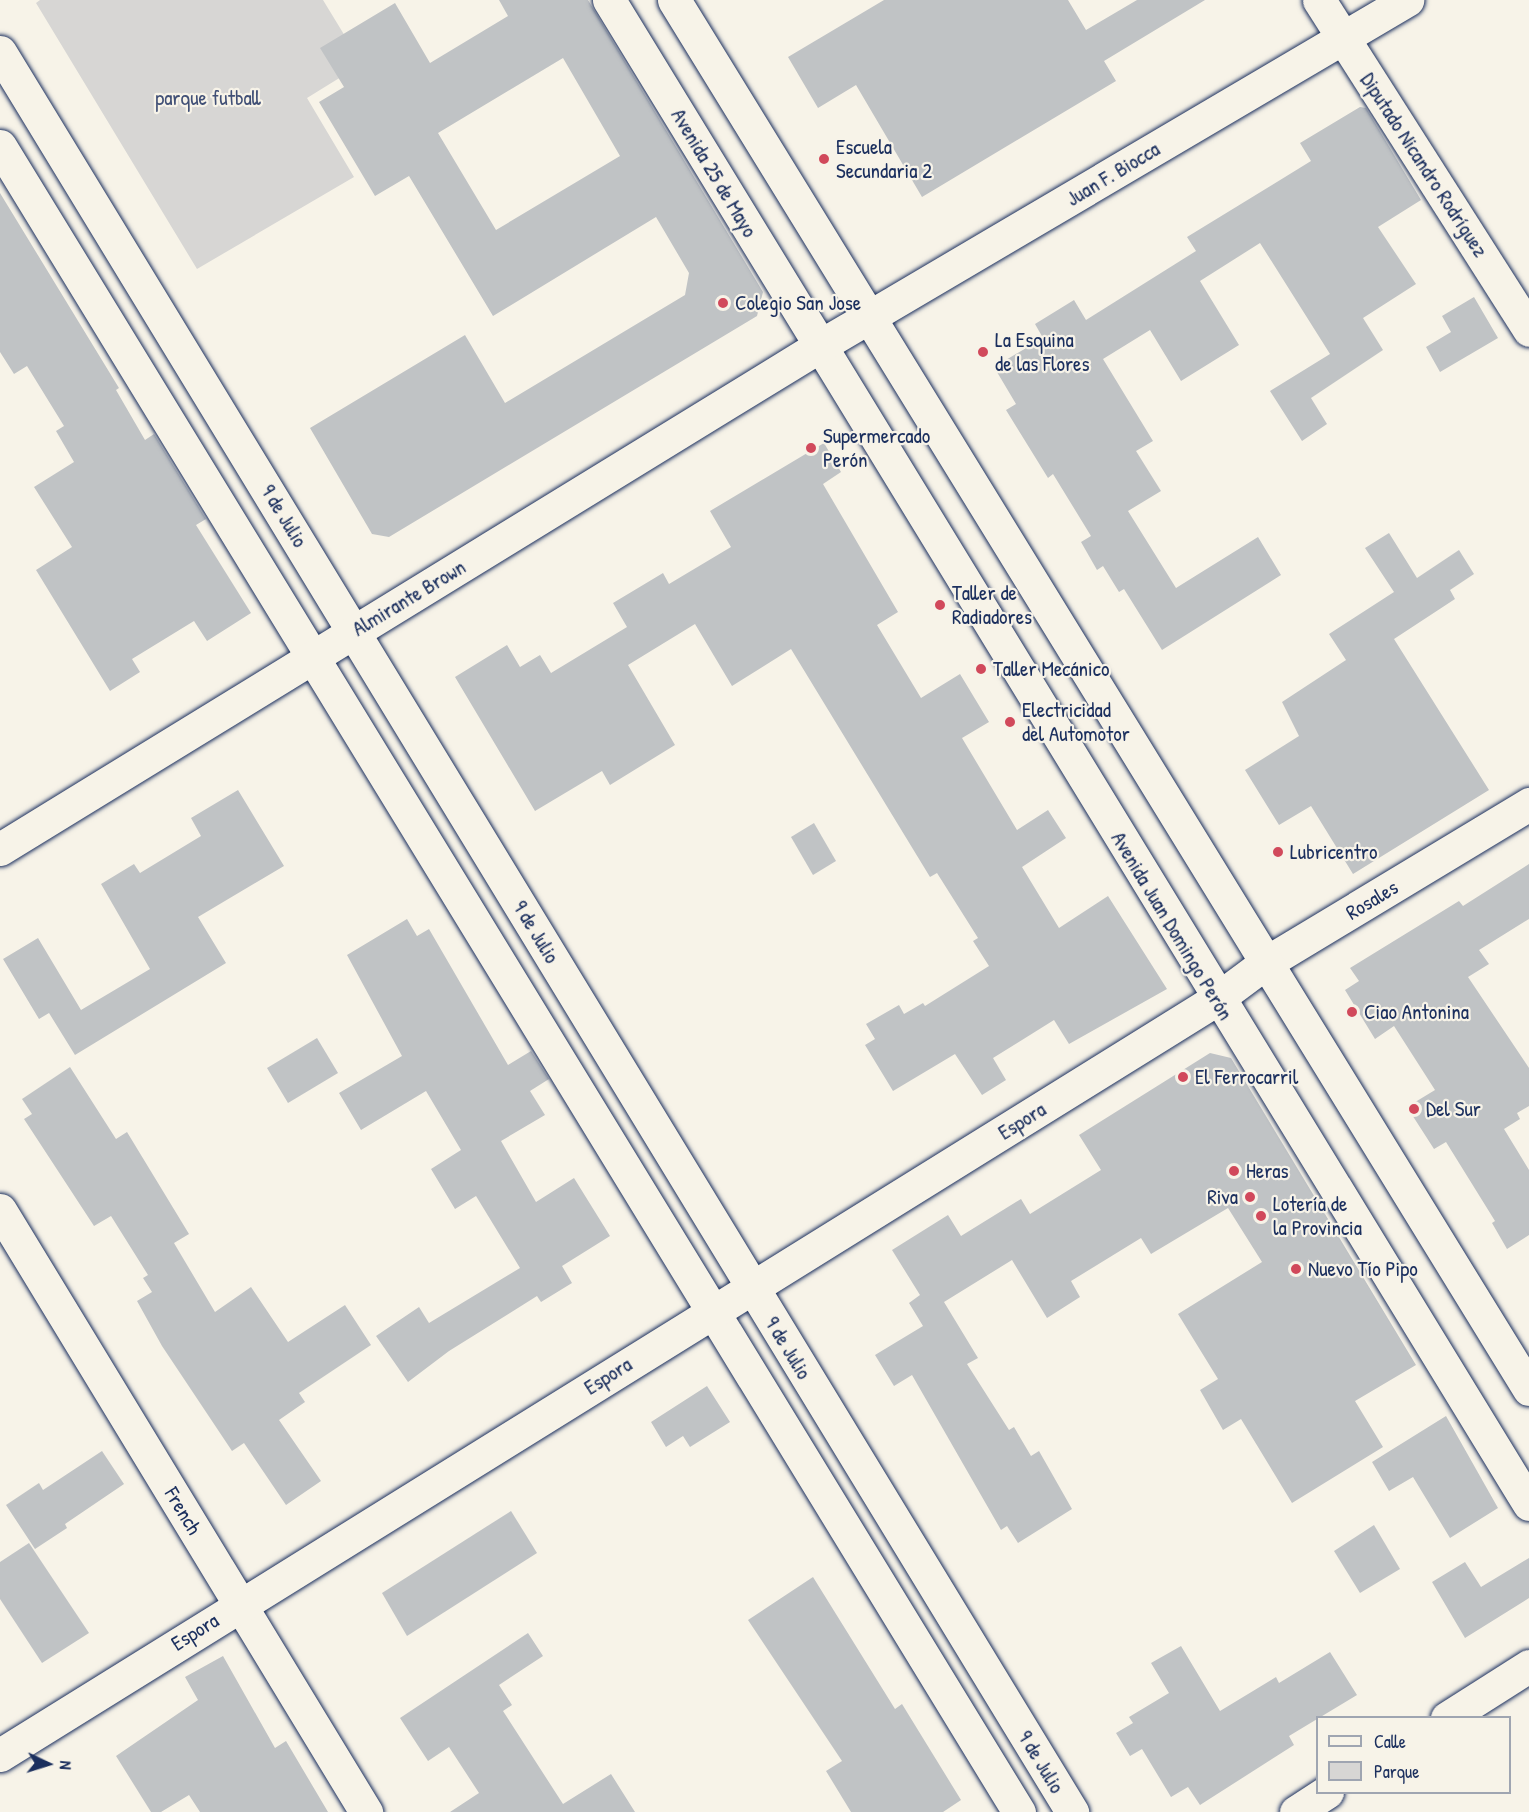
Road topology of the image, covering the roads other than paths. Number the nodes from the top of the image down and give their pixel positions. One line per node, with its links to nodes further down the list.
1 (609, 0): 10 (street, Avenida 25 de Mayo)
2 (674, 0): 8 (street)
3 (1319, 0): 5 (street, Diputado Nicandro Rodríguez)
4 (1407, 0): 5 (street, Juan F. Biocca)
5 (1342, 38): 8 (street, Juan F. Biocca); 9 (street, Diputado Nicandro Rodríguez)
6 (0, 51): 11 (street, 9 de Julio)
7 (0, 146): 12 (street, 9 de Julio)
8 (869, 319): 10 (street, Juan F. Biocca); 15 (street)
9 (1529, 330)
10 (818, 347): 11 (street, Almirante Brown); 16 (street, Avenida Juan Domingo Perón)
11 (355, 631): 12 (street, Almirante Brown); 18 (street, 9 de Julio)
12 (314, 655): 14 (street, Almirante Brown); 19 (street, 9 de Julio)
13 (1529, 804): 15 (street, Rosales)
14 (0, 849)
15 (1264, 964): 16 (street, Rosales); 20 (street)
16 (1217, 999): 18 (street, Espora); 21 (street, Avenida Juan Domingo Perón)
17 (0, 1210): 22 (street, French)
18 (752, 1289): 19 (street, Espora); 29 (street, 9 de Julio)
19 (713, 1310): 22 (street, Espora); 28 (street, 9 de Julio)
20 (1529, 1389)
21 (1529, 1504)
22 (239, 1605): 25 (street, Espora); 27 (street, French)
23 (1529, 1666): 24 (street)
24 (1450, 1716)
25 (0, 1755)
26 (1324, 1794): 30 (street)
27 (366, 1812)
28 (1018, 1812)
29 (1072, 1812)
30 (1296, 1812)

